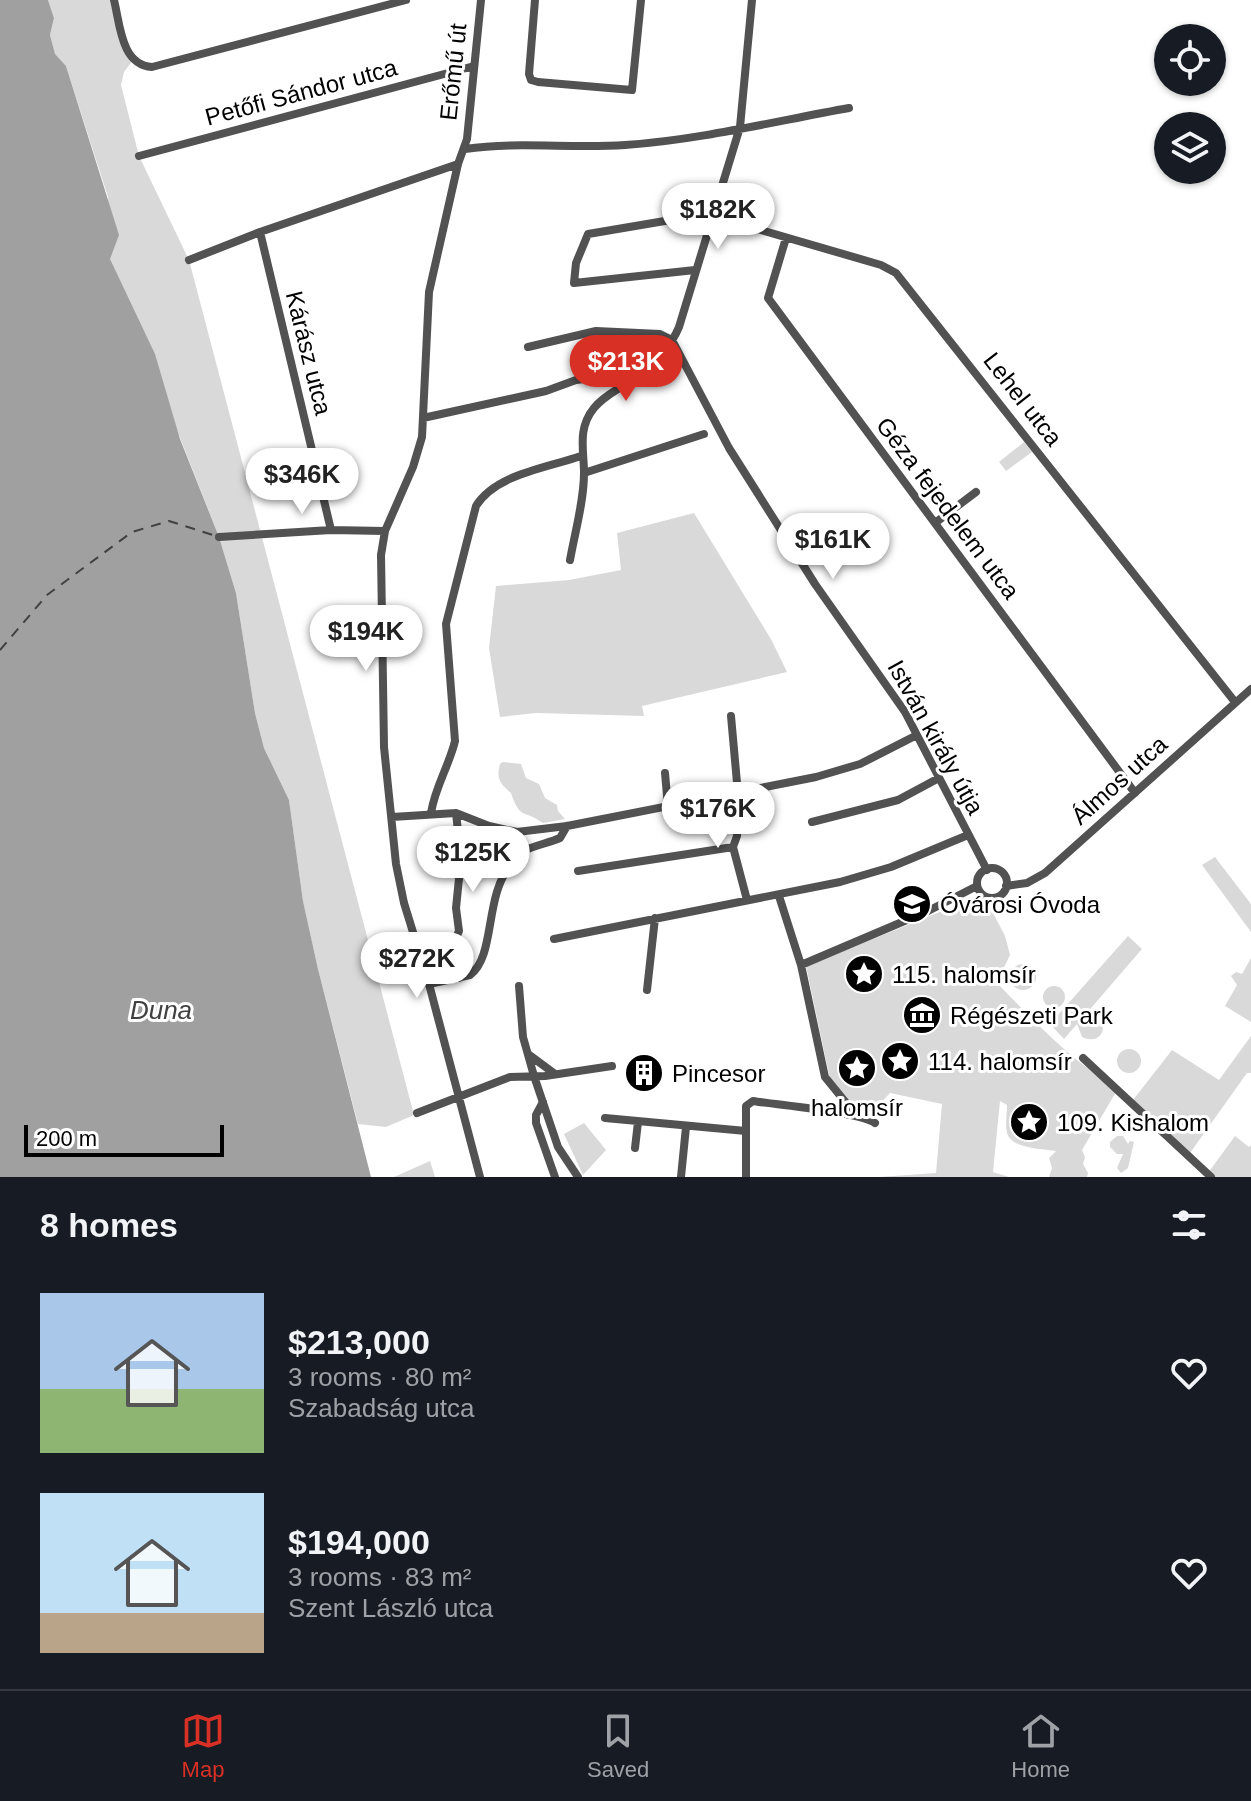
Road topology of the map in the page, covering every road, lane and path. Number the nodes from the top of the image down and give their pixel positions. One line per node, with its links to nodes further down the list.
1 (114, 0): 7 (street)
2 (406, 0): 7 (street)
3 (481, 0): 8 (street, Erőmű út)
4 (535, 0): 5 (street)
5 (641, 0)
6 (752, 0): 10 (street)
7 (382, 4)
8 (474, 66): 11 (street, Erőmű út); 12 (street, Petőfi Sándor utca)
9 (849, 108): 10 (street)
10 (740, 127): 11 (street); 14 (street)
11 (465, 149): 13 (street, Erőmű út)
12 (139, 156)
13 (458, 164): 15 (street); 22 (street, Erőmű út)
14 (713, 216): 16 (street, Lehel utca); 18 (street); 18 (street)
15 (260, 232): 17 (street); 28 (street, Kárász utca)
16 (786, 238): 27 (street, Géza fejedelem utca); 33 (street, Lehel utca)
17 (189, 260)
18 (695, 270): 19 (street)
19 (672, 340): 20 (street); 21 (street); 35 (street, István király útja)
20 (528, 347)
21 (635, 377): 22 (street); 24 (street)
22 (423, 418): 29 (street, Erőmű út)
23 (704, 434): 25 (street)
24 (581, 456): 25 (street); 41 (street)
25 (584, 473): 31 (street)
26 (976, 492): 27 (street)
27 (935, 523): 38 (street, Géza fejedelem utca)
28 (331, 530): 29 (street); 30 (street)
29 (385, 531): 43 (street, Erőmű út)
30 (219, 537)
31 (570, 560)
32 (1251, 689): 33 (street, Álmos utca)
33 (1235, 702): 38 (street, Álmos utca)
34 (731, 716): 39 (street)
35 (917, 735): 37 (street, István király útja); 39 (street)
36 (665, 773): 40 (street)
37 (939, 778): 44 (street); 46 (street, István király útja)
38 (1135, 793): 51 (street, Álmos utca)
39 (738, 794): 40 (street); 47 (street)
40 (668, 807): 45 (street)
41 (431, 813): 42 (street); 43 (street)
42 (456, 813): 45 (street); 57 (street)
43 (392, 817): 58 (street, Erőmű út)
44 (812, 822)
45 (567, 826): 57 (street)
46 (968, 835): 48 (street, István király útja); 52 (street)
47 (733, 847): 49 (street); 53 (street)
48 (987, 870): 50 (street); 51 (street)
49 (578, 871)
50 (977, 886): 51 (street); 56 (street)
51 (1006, 886)
52 (779, 896): 53 (street); 56 (street)
53 (747, 900): 54 (street)
54 (655, 918): 55 (street); 60 (street)
55 (554, 939)
56 (801, 965): 69 (street)
57 (459, 978): 58 (street)
58 (429, 984): 66 (street, Erőmű út)
59 (519, 986): 61 (street)
60 (647, 990)
61 (528, 1053): 64 (street); 65 (street)
62 (1083, 1058): 81 (street)
63 (612, 1066): 64 (street)
64 (555, 1074): 65 (street)
65 (534, 1076): 66 (street); 67 (street)
66 (457, 1096): 68 (street); 76 (street, Erőmű út)
67 (543, 1102): 77 (street); 78 (street)
68 (417, 1113)
69 (848, 1115): 72 (street); 74 (street)
70 (605, 1118): 71 (street)
71 (638, 1122): 73 (street); 75 (street)
72 (875, 1123)
73 (686, 1127): 74 (street); 79 (street)
74 (746, 1131): 80 (street)
75 (635, 1148)
76 (480, 1177)
77 (555, 1177)
78 (578, 1177)
79 (681, 1177)
80 (746, 1177)
81 (1211, 1177)

